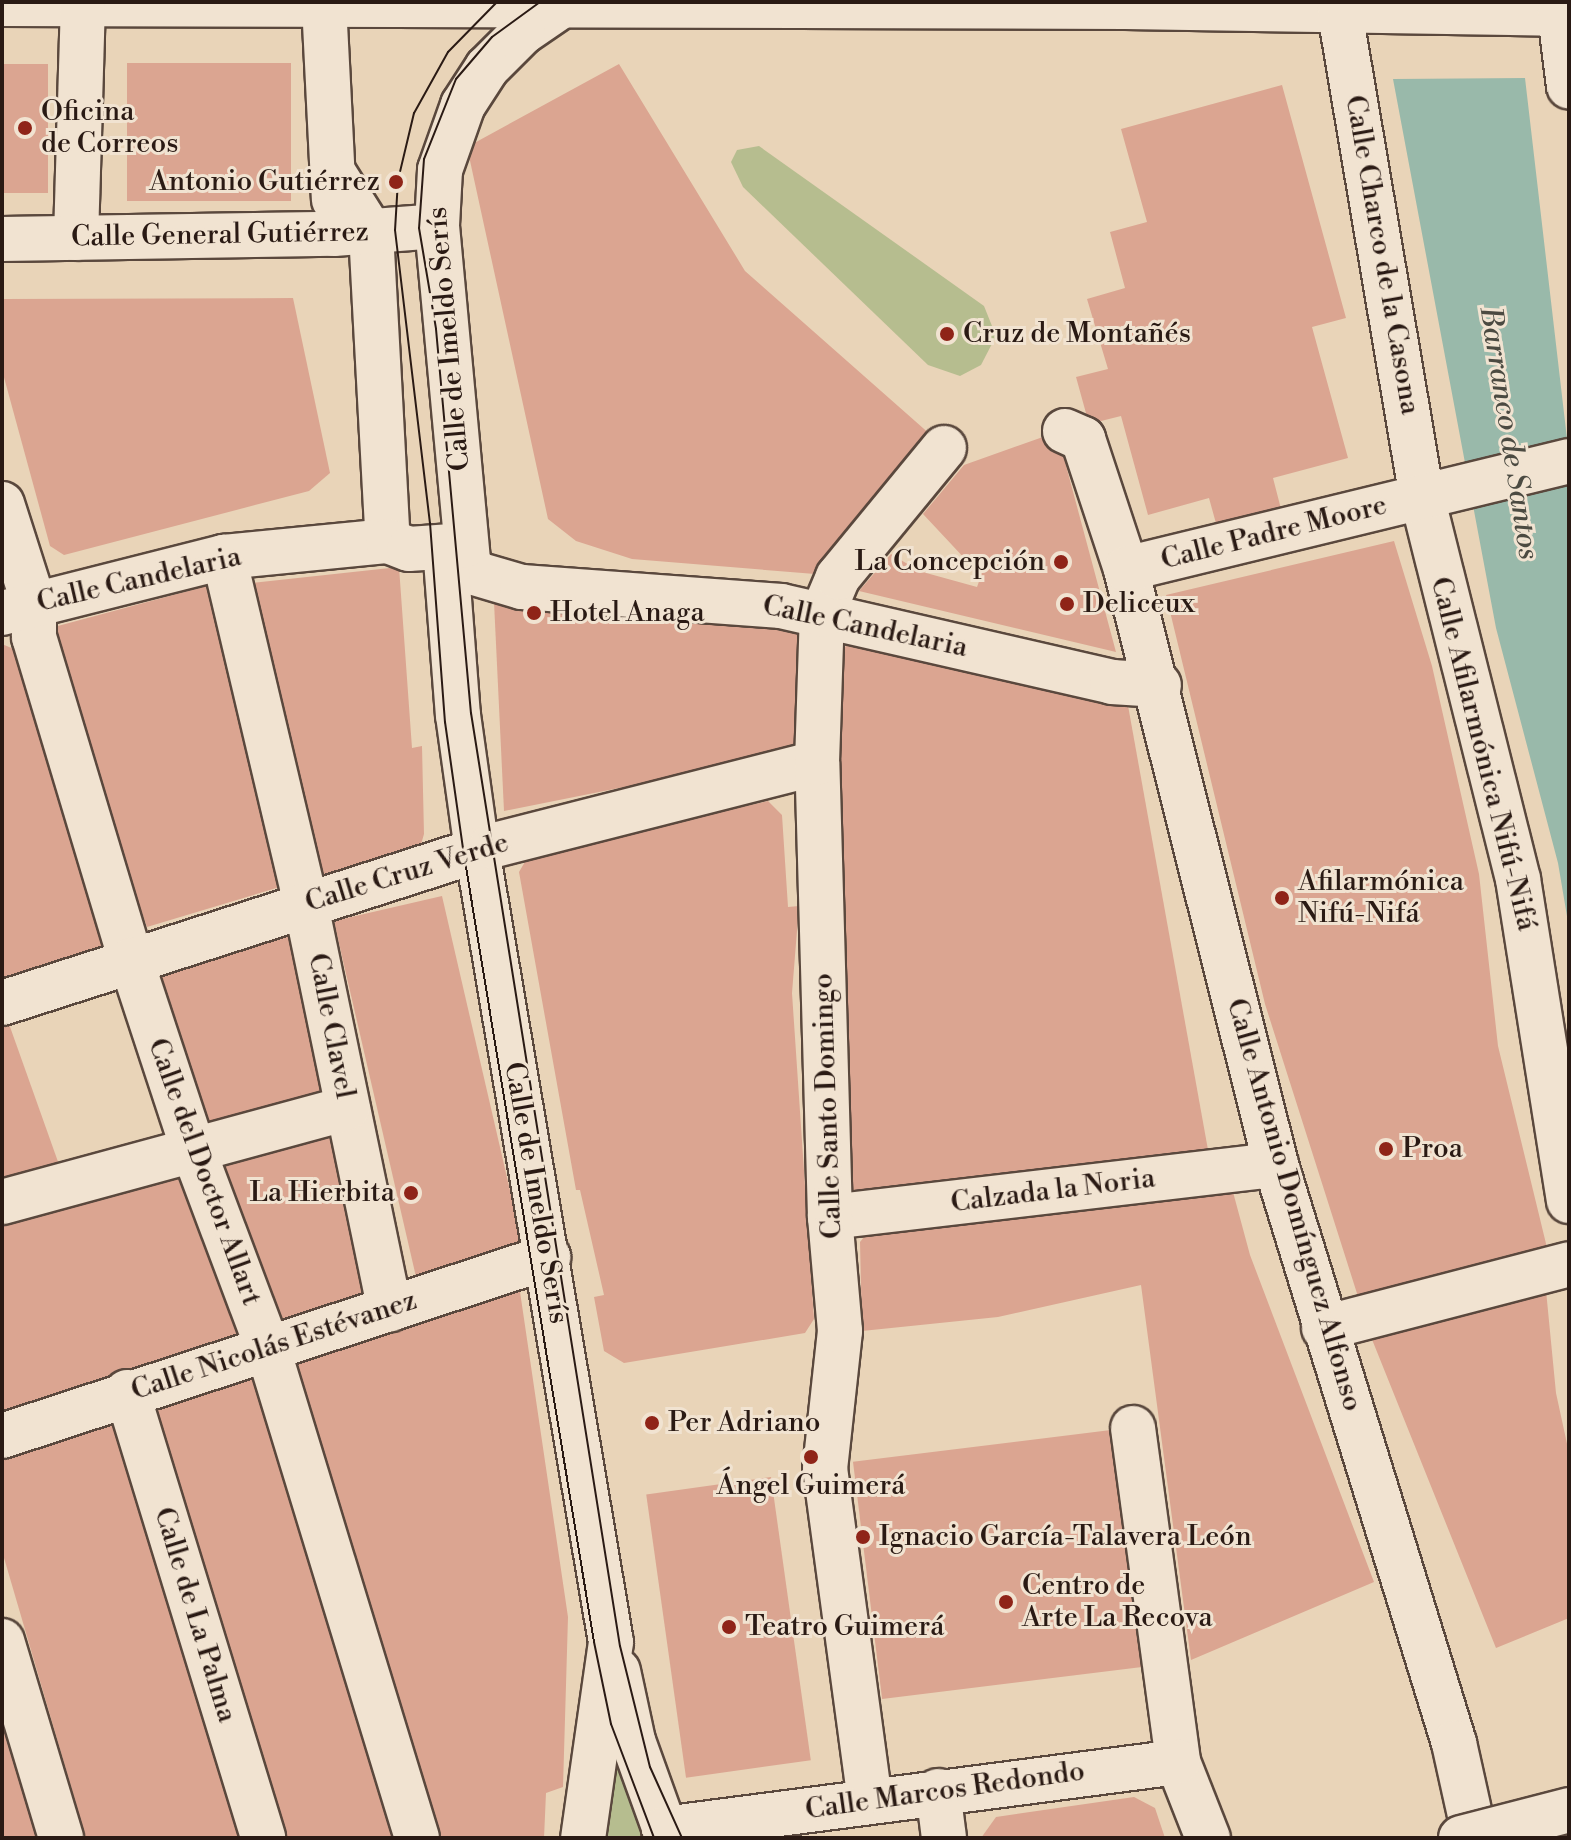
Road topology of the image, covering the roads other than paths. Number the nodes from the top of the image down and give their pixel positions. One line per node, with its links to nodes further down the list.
1 (331, 3): 3 (street); 4 (street); 10 (street)
2 (2, 4): 4 (street)
3 (414, 4): 5 (street)
4 (83, 5): 11 (street)
5 (561, 6): 7 (street); 9 (street, Calle de Imeldo Serís)
6 (1552, 12): 7 (street); 8 (street)
7 (1340, 13): 16 (street, Calle Charco de la Casona)
8 (1569, 86)
9 (437, 226): 10 (street, Calle General Gutiérrez); 19 (street, Calle de Imeldo Serís)
10 (353, 233): 11 (street, Calle General Gutiérrez); 18 (street)
11 (76, 238): 12 (street, Calle General Gutiérrez)
12 (2, 239)
13 (1065, 431): 21 (street, Calle Antonio Domínguez Alfonso)
14 (944, 448): 23 (street, Calle Santo Domingo)
15 (1569, 461): 16 (street, Calle Padre Moore)
16 (1436, 494): 21 (street, Calle Padre Moore); 33 (street, Calle Afilarmónica Nifú-Nifá)
17 (4, 510): 22 (street, Calle del Doctor Allart)
18 (388, 541): 19 (street, Calle Candelaria); 20 (street, Calle Candelaria)
19 (462, 555): 23 (street, Calle Candelaria); 26 (street, Calle de Imeldo Serís)
20 (224, 557): 22 (street, Calle Candelaria); 27 (street, Calle Clavel)
21 (1126, 569): 24 (street, Calle Antonio Domínguez Alfonso)
22 (18, 609): 28 (street, Calle del Doctor Allart)
23 (822, 615): 24 (street, Calle Candelaria); 25 (street, Calle Santo Domingo)
24 (1159, 685): 32 (street, Calle Antonio Domínguez Alfonso)
25 (817, 763): 26 (street, Calle Cruz Verde); 35 (street, Calle Santo Domingo)
26 (477, 850): 27 (street, Calle Cruz Verde); 36 (street, Calle de Imeldo Serís)
27 (306, 905): 28 (street, Calle Cruz Verde); 30 (street, Calle Clavel)
28 (131, 960): 29 (street, Calle Cruz Verde); 31 (street, Calle del Doctor Allart)
29 (2, 1003)
30 (347, 1108): 31 (street); 38 (street, Calle Clavel)
31 (193, 1149): 34 (street); 40 (street, Calle del Doctor Allart)
32 (1276, 1165): 35 (street, Calzada la Noria); 39 (street, Calle Antonio Domínguez Alfonso)
33 (1569, 1201)
34 (2, 1202)
35 (830, 1217): 48 (street, Calle Santo Domingo)
36 (548, 1257): 38 (street, Calle Nicolás Estévanez); 44 (street, Calle de Imeldo Serís)
37 (1569, 1264): 39 (street)
38 (390, 1309): 40 (street, Calle Nicolás Estévanez)
39 (1324, 1328): 58 (street, Calle Antonio Domínguez Alfonso)
40 (267, 1346): 41 (street, Calle Nicolás Estévanez); 53 (street, Calle del Doctor Allart)
41 (127, 1392): 43 (street, Calle Nicolás Estévanez); 52 (street, Calle de La Palma)
42 (1133, 1428): 46 (street)
43 (2, 1436)
44 (611, 1642): 50 (street); 54 (street, Calle de Imeldo Serís)
45 (3, 1647): 51 (street)
46 (1178, 1762): 47 (street, Calle Marcos Redondo); 56 (street)
47 (938, 1791): 48 (street, Calle Marcos Redondo); 55 (street)
48 (870, 1801): 50 (street, Calle Marcos Redondo)
49 (1569, 1810): 57 (street, bridge)
50 (666, 1833)
51 (61, 1838)
52 (263, 1838)
53 (417, 1838)
54 (583, 1838)
55 (944, 1838)
56 (1208, 1838)
57 (1461, 1838)
58 (1475, 1838)

